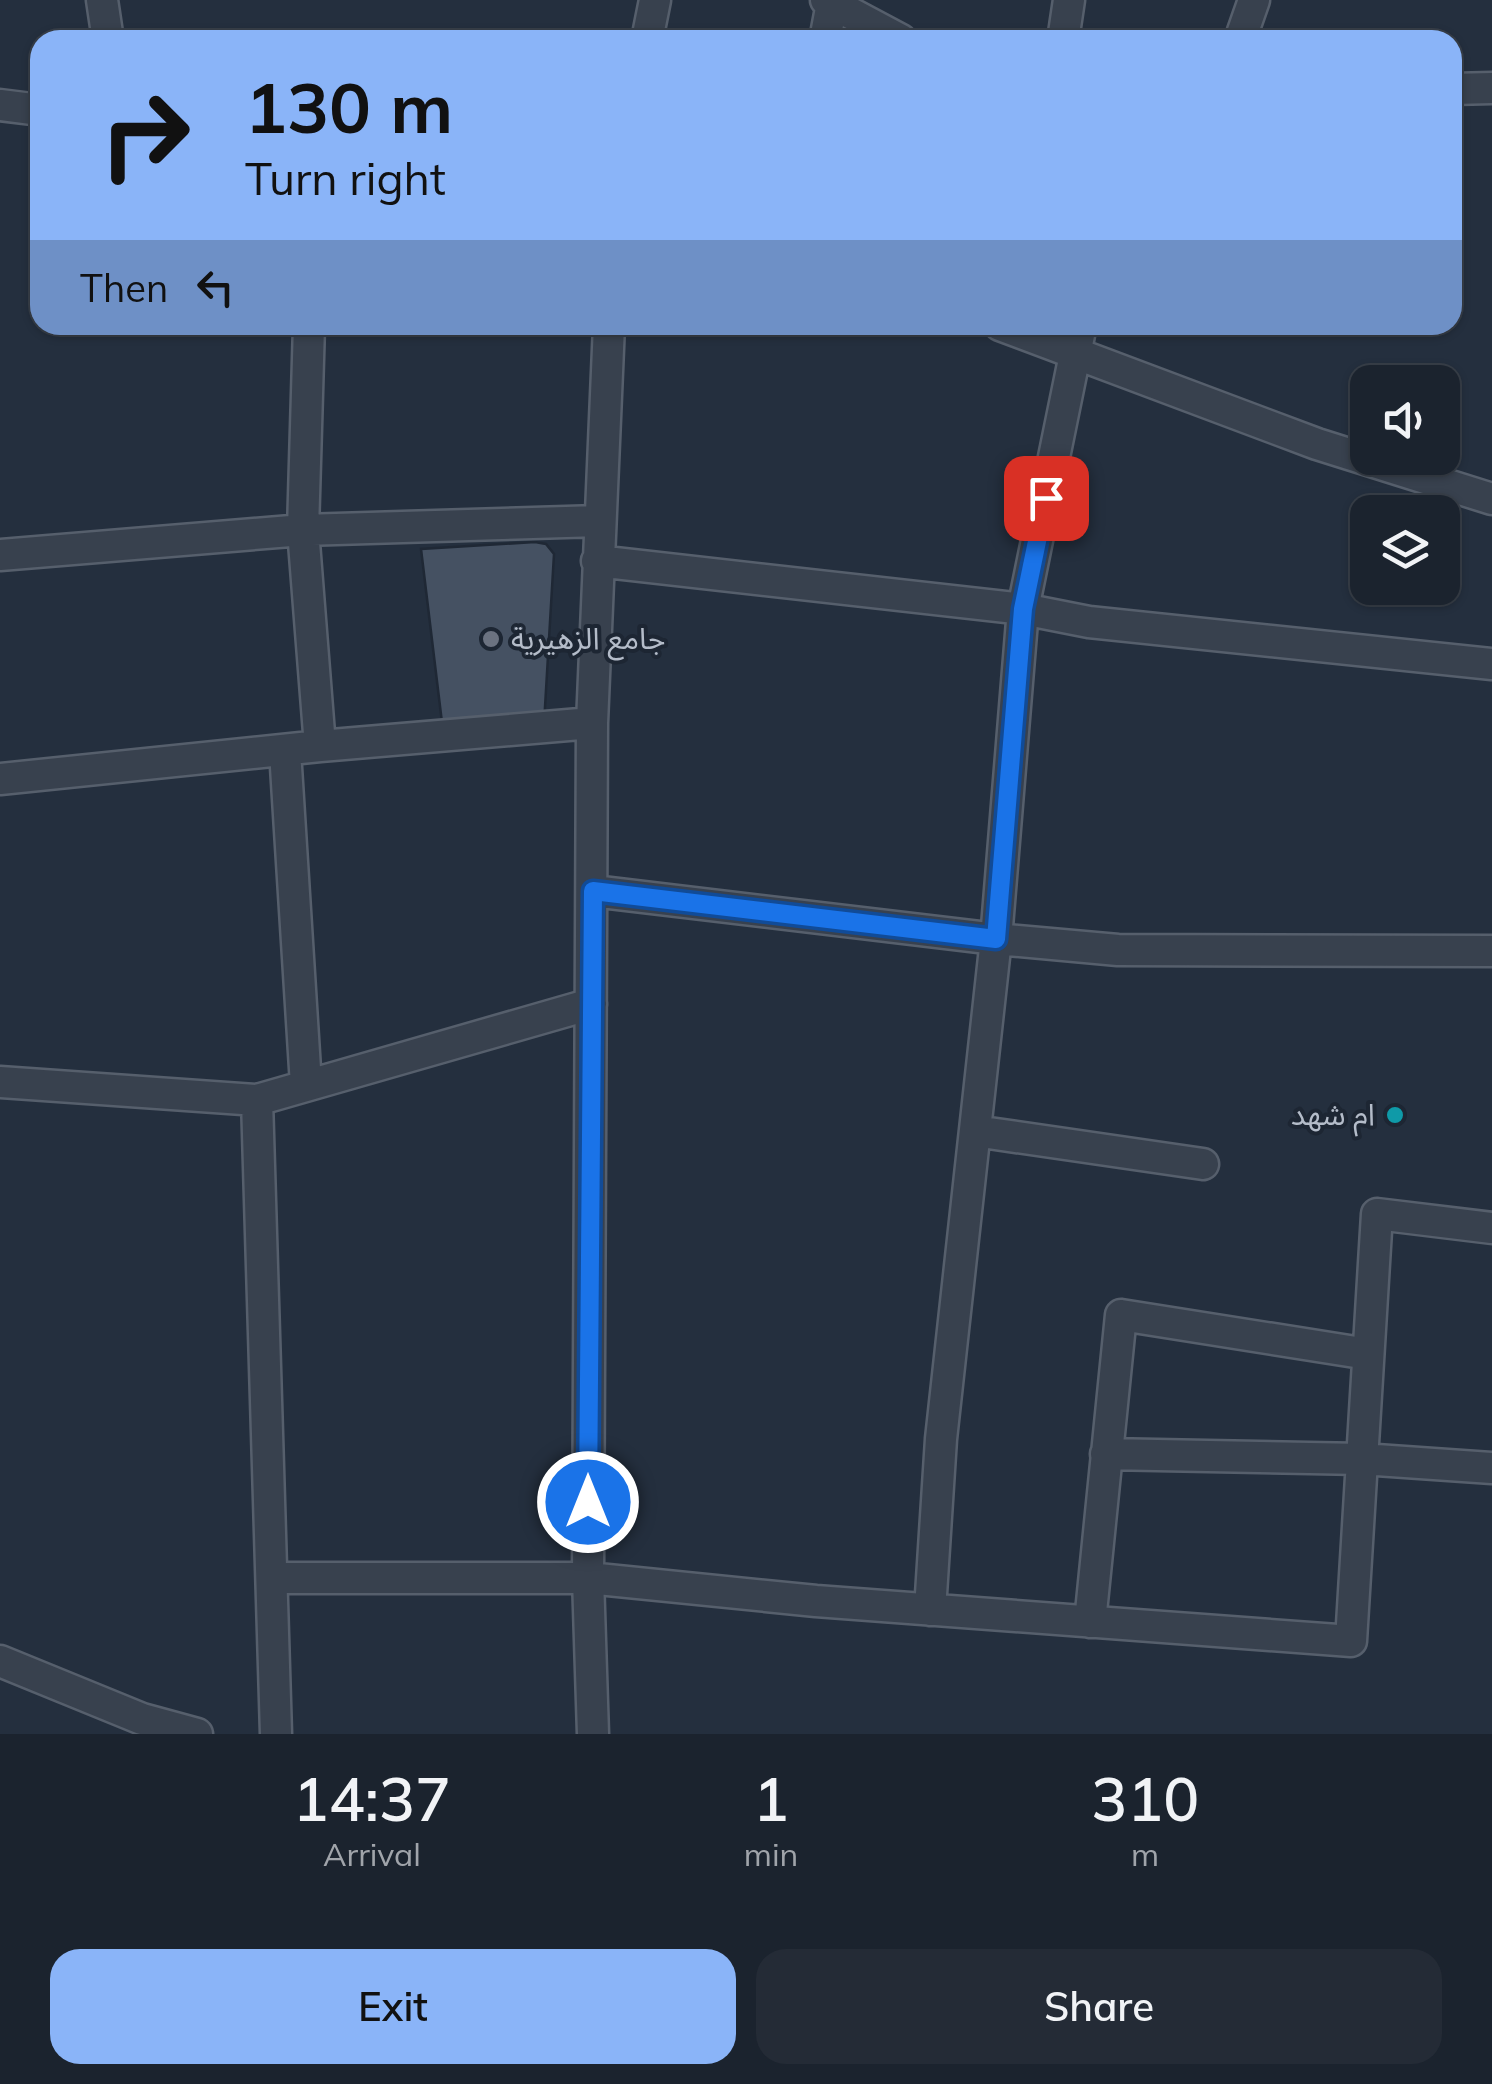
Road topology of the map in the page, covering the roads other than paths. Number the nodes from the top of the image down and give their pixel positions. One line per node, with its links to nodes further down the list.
1 (102, 0): 6 (street)
2 (656, 0): 7 (street)
3 (1069, 0): 10 (street)
4 (1254, 0): 11 (street)
5 (829, 2): 8 (street); 9 (street)
6 (106, 30)
7 (648, 30)
8 (826, 30)
9 (882, 30)
10 (1064, 30)
11 (1244, 30)
12 (1492, 88): 13 (street)
13 (1462, 89)
14 (0, 106): 15 (street)
15 (30, 109)
16 (309, 335): 21 (street)
17 (608, 335): 20 (street)
18 (1078, 338): 19 (street); 24 (street)
19 (1492, 499)
20 (599, 520): 21 (street); 23 (street)
21 (302, 530): 22 (street); 27 (street)
22 (0, 554)
23 (597, 561): 24 (street); 26 (street)
24 (1023, 609): 25 (street); 31 (street)
25 (1492, 664)
26 (592, 723): 27 (street); 30 (street)
27 (320, 746): 28 (street)
28 (285, 751): 29 (street); 35 (street)
29 (0, 779)
30 (593, 891): 31 (street); 33 (street)
31 (996, 939): 32 (street); 37 (street)
32 (1492, 951)
33 (591, 1004): 35 (street); 45 (street)
34 (0, 1082): 36 (street)
35 (306, 1085): 36 (street)
36 (257, 1100): 44 (street)
37 (975, 1131): 38 (street); 46 (street)
38 (1203, 1164)
39 (1492, 1228): 40 (street)
40 (1368, 1354): 41 (street); 42 (street)
41 (1106, 1454): 42 (street); 47 (street)
42 (1362, 1459): 43 (street); 47 (street)
43 (1492, 1468)
44 (272, 1578): 45 (street); 50 (street)
45 (588, 1578): 46 (street); 51 (street)
46 (930, 1610): 47 (street)
47 (1090, 1622)
48 (0, 1661): 49 (street)
49 (197, 1734)
50 (276, 1734)
51 (593, 1734)

